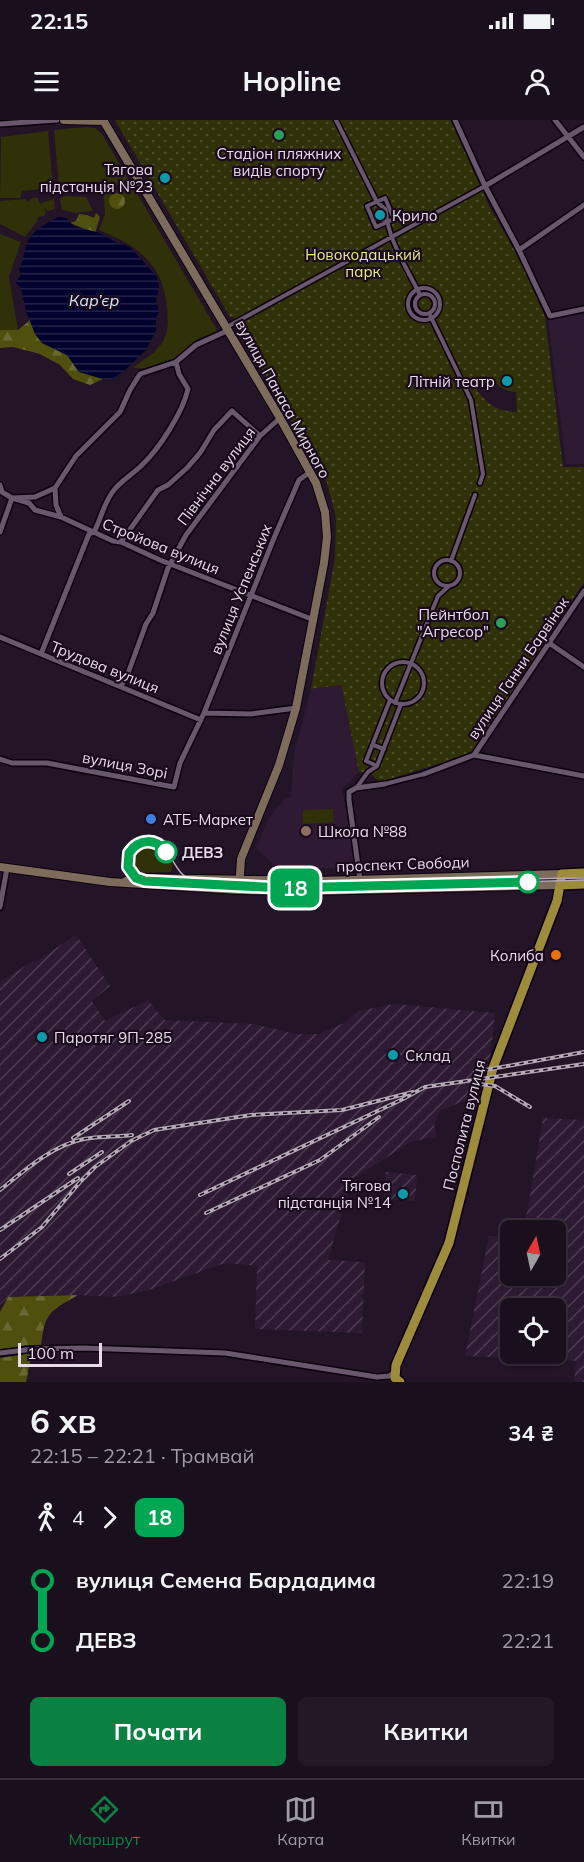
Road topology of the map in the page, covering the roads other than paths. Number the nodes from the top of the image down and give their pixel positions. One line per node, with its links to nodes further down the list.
1 (57, 120): 7 (street)
2 (64, 120): 6 (main road)
3 (336, 120): 12 (street)
4 (455, 120): 11 (street)
5 (555, 120): 9 (street)
6 (104, 121): 26 (main road, вулиця Панаса Мирного)
7 (0, 124)
8 (584, 127): 9 (street)
9 (567, 138): 10 (street); 11 (street)
10 (584, 157)
11 (485, 186): 15 (street); 16 (street)
12 (376, 202): 14 (street); 14 (street); 14 (street); 14 (street)
13 (584, 205): 16 (street)
14 (387, 222): 15 (street)
15 (392, 237): 17 (street); 26 (street)
16 (519, 250): 22 (street)
17 (418, 289): 18 (street); 19 (street); 23 (street)
18 (420, 295): 20 (street); 21 (street)
19 (439, 297): 20 (street); 25 (street)
20 (434, 299): 24 (street)
21 (415, 308): 23 (street); 24 (street)
22 (584, 309)
23 (410, 311): 25 (street)
24 (429, 313): 25 (street)
25 (432, 318): 31 (street)
26 (228, 329): 27 (street); 28 (main road, вулиця Панаса Мирного)
27 (176, 362): 33 (street); 38 (street)
28 (280, 418): 29 (street, Північна вулиця); 30 (main road, вулиця Панаса Мирного)
29 (260, 436): 39 (street); 41 (street, Північна вулиця)
30 (310, 472): 45 (street, вулиця Успенських); 47 (main road, вулиця Панаса Мирного)
31 (480, 483)
32 (0, 485): 35 (street, Стройова вулиця)
33 (55, 488): 35 (street); 36 (street)
34 (475, 495): 40 (street)
35 (12, 498): 36 (street, Стройова вулиця); 37 (street)
36 (61, 517): 38 (street, Стройова вулиця)
37 (0, 532)
38 (94, 532): 39 (street, Стройова вулиця); 50 (street)
39 (122, 542): 41 (street, Стройова вулиця)
40 (451, 561): 42 (street); 43 (street)
41 (171, 563): 45 (street, Стройова вулиця); 56 (street, Північна вулиця)
42 (437, 581): 43 (street); 46 (street)
43 (449, 586): 46 (street)
44 (584, 591): 49 (street, вулиця Ганни Барвінок)
45 (251, 596): 47 (street, Стройова вулиця); 61 (street, вулиця Успенських)
46 (438, 596): 51 (street)
47 (314, 620): 60 (main road, вулиця Панаса Мирного)
48 (0, 637): 50 (street, Трудова вулиця)
49 (549, 643): 54 (street); 65 (street, вулиця Ганни Барвінок)
50 (41, 654): 56 (street, Трудова вулиця)
51 (414, 655): 52 (street); 53 (street); 55 (street)
52 (400, 663): 53 (street); 57 (street)
53 (411, 664): 55 (street); 58 (street)
54 (584, 667)
55 (420, 671): 59 (street)
56 (121, 686): 62 (street, Трудова вулиця)
57 (390, 700): 58 (street); 63 (street)
58 (395, 703): 59 (street)
59 (401, 704): 64 (street)
60 (296, 708): 61 (street); 77 (main road, вулиця Панаса Мирного)
61 (204, 713): 62 (street, вулиця Успенських)
62 (201, 720): 66 (street, вулиця Зорі)
63 (373, 745): 64 (street); 67 (street)
64 (384, 749): 68 (street)
65 (474, 755): 70 (street, вулиця Ганни Барвінок); 71 (street)
66 (0, 759)
67 (366, 762): 68 (street); 69 (street)
68 (377, 766): 69 (street)
69 (368, 772): 73 (street)
70 (424, 774): 72 (street, вулиця Ганни Барвінок)
71 (584, 776)
72 (385, 784): 73 (street, вулиця Ганни Барвінок)
73 (356, 788): 78 (street)
74 (4, 867): 79 (main road, проспект Свободи); 83 (street)
75 (584, 872): 76 (highway, проспект Свободи); 80 (street)
76 (562, 874): 78 (main road, проспект Свободи); 81 (highway, Посполита вулиця)
77 (239, 880): 78 (main road, проспект Свободи); 79 (main road, проспект Свободи); 82 (main road, вулиця Панаса Мирного)
78 (360, 880)
79 (115, 883): 82 (main road, проспект Свободи)
80 (583, 884): 81 (highway, проспект Свободи)
81 (560, 885): 82 (main road, проспект Свободи); 85 (highway, Посполита вулиця)
82 (239, 890)
83 (0, 907)
84 (0, 1353): 85 (street)
85 (394, 1373): 86 (highway)
86 (400, 1382)

